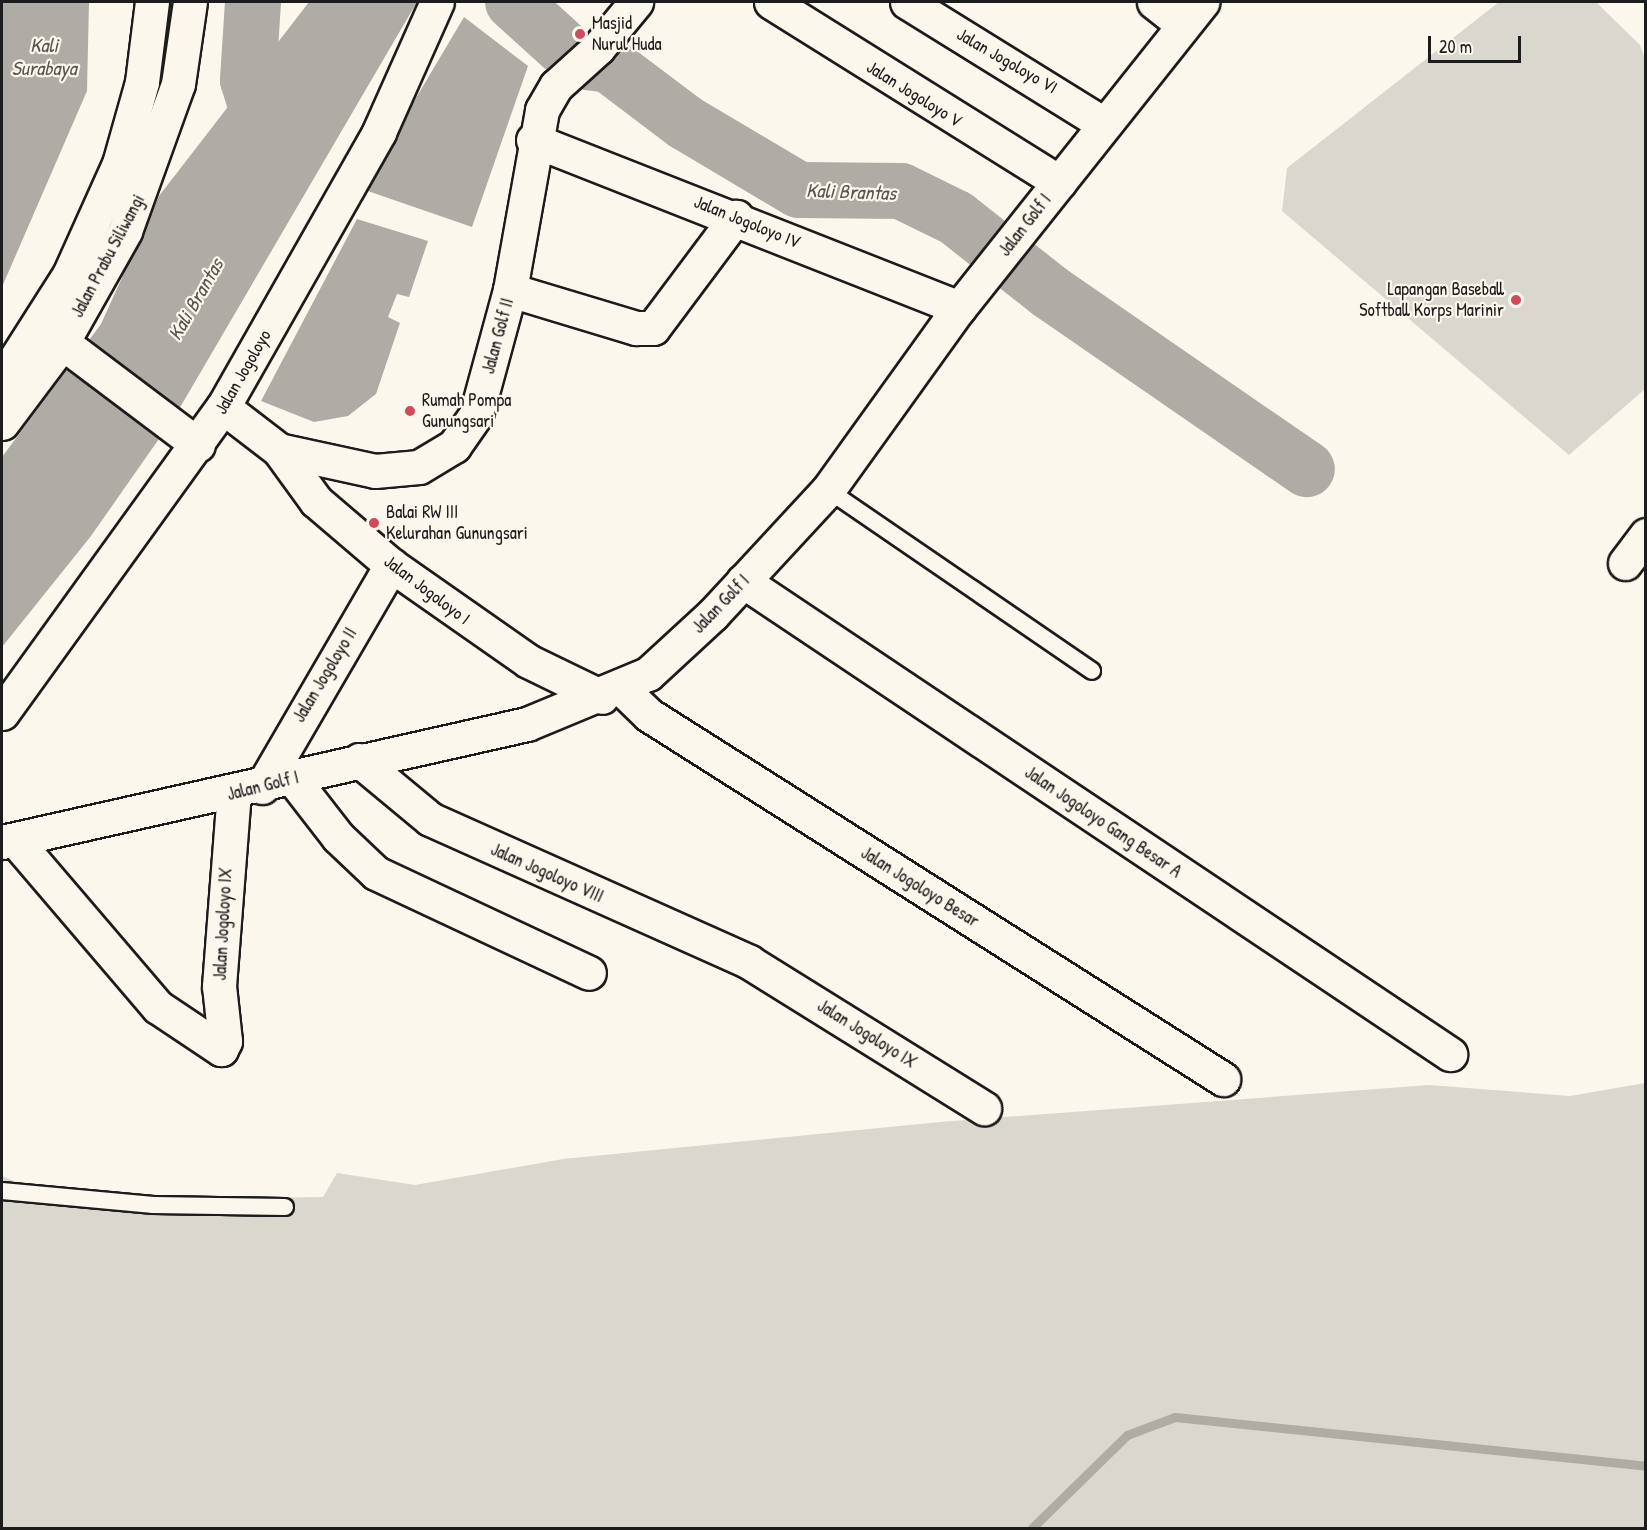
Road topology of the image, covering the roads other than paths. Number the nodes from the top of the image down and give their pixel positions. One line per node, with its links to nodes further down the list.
1 (152, 2): 15 (street, Jalan Prabu Siliwangi)
2 (190, 2): 15 (street, Jalan Prabu Siliwangi)
3 (437, 2): 17 (street, Jalan Jogoloyo)
4 (636, 2): 10 (street, Jalan Golf II)
5 (771, 2): 11 (street, Jalan Jogoloyo V)
6 (907, 2): 9 (street, Jalan Jogoloyo VI)
7 (1154, 2): 8 (street)
8 (1192, 13): 9 (street, Jalan Golf I)
9 (1104, 124): 11 (street, Jalan Golf I)
10 (533, 140): 12 (street, Jalan Jogoloyo IV); 13 (street, Jalan Golf II)
11 (1059, 182): 14 (street, Jalan Golf I)
12 (736, 218): 13 (street); 14 (street, Jalan Jogoloyo IV)
13 (510, 290): 20 (street, Jalan Golf II)
14 (959, 309): 21 (street, Jalan Golf I)
15 (59, 341): 16 (street, Jalan Prabu Siliwangi); 18 (street, Jalan Prabu Siliwangi); 19 (street)
16 (2, 380)
17 (223, 407): 19 (street, Jalan Jogoloyo); 20 (street, Jalan Golf II)
18 (2, 423)
19 (187, 437): 28 (street, Jalan Jogoloyo)
20 (279, 450): 24 (street, Jalan Jogoloyo I)
21 (828, 490): 25 (street, Jalan Golf I); 26 (lane)
22 (1646, 535): 23 (street)
23 (1625, 563)
24 (391, 565): 27 (street, Jalan Jogoloyo I); 31 (street, Jalan Jogoloyo II)
25 (750, 585): 27 (street, Jalan Golf I); 35 (street, Jalan Jogoloyo Gang Besar A)
26 (1092, 671)
27 (612, 693): 29 (street, Jalan Golf I); 36 (street, Jalan Jogoloyo Besar)
28 (2, 712)
29 (359, 760): 30 (street, Jalan Golf I); 33 (street, Jalan Jogoloyo VIII)
30 (294, 779): 31 (street, Jalan Golf I); 34 (street)
31 (248, 790): 32 (street, Jalan Golf I); 32 (street, Jalan Jogoloyo IX)
32 (9, 842)
33 (749, 962): 37 (street, Jalan Jogoloyo IX)
34 (589, 973)
35 (1450, 1054)
36 (1223, 1079)
37 (984, 1108)
38 (2, 1191): 39 (lane)
39 (285, 1208)

